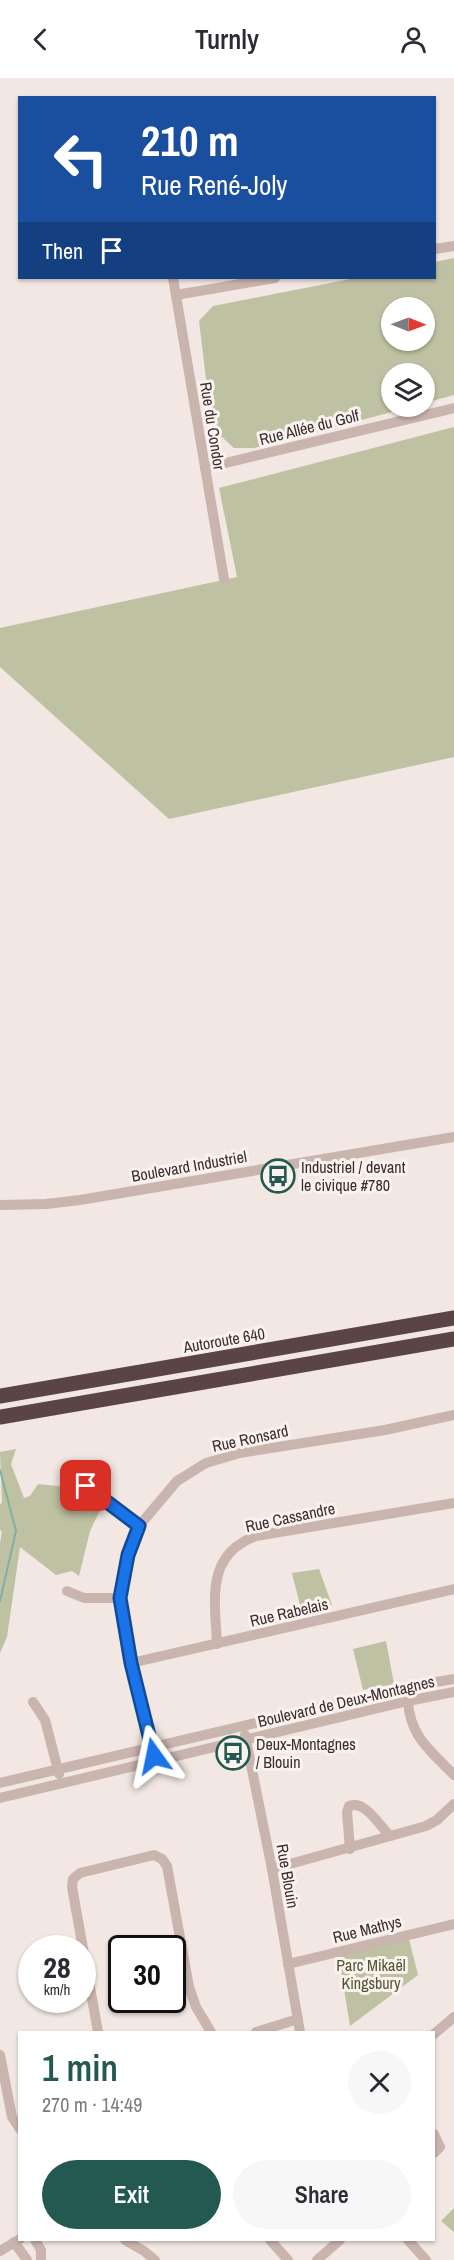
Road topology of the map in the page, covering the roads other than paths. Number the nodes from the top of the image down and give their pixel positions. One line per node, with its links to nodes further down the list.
1 (454, 246): 2 (street)
2 (436, 249)
3 (173, 279): 5 (street, Rue du Condor)
4 (269, 279): 5 (street)
5 (176, 295): 7 (street, Rue du Condor)
6 (454, 408): 7 (street, Rue Allée du Golf)
7 (205, 468): 8 (street, Rue du Condor)
8 (224, 579)
9 (454, 1137): 10 (street, Boulevard Industriel)
10 (0, 1205)
11 (454, 1318): 13 (highway, Autoroute 640)
12 (454, 1339): 15 (highway)
13 (0, 1396)
14 (454, 1415): 18 (street, Rue Ronsard)
15 (0, 1417)
16 (86, 1486): 18 (street)
17 (454, 1503): 22 (street, Rue Cassandre)
18 (139, 1526): 21 (street, Rue Ronsard)
19 (454, 1589): 22 (street, Rue Rabelais)
20 (67, 1591): 21 (street)
21 (120, 1598): 23 (street, Rue Ronsard)
22 (217, 1644): 23 (street, Rue Rabelais)
23 (131, 1663): 30 (street, Rue Ronsard)
24 (454, 1679): 28 (street, Boulevard de Deux-Montagnes)
25 (454, 1692): 26 (street, Boulevard de Deux-Montagnes)
26 (408, 1701): 29 (street, Boulevard de Deux-Montagnes); 33 (street)
27 (33, 1702): 32 (street)
28 (243, 1725): 29 (street, Rue Blouin); 30 (street, Boulevard de Deux-Montagnes)
29 (247, 1740): 31 (street, Boulevard de Deux-Montagnes); 40 (street, Rue Blouin)
30 (153, 1747): 31 (street, Rue Ronsard); 32 (street, Boulevard de Deux-Montagnes)
31 (155, 1761): 35 (street, Boulevard de Deux-Montagnes)
32 (58, 1770): 34 (street, Boulevard de Deux-Montagnes); 35 (street)
33 (454, 1774)
34 (0, 1783)
35 (61, 1784): 36 (street, Boulevard de Deux-Montagnes)
36 (0, 1798)
37 (454, 1804): 38 (street)
38 (390, 1836): 39 (street); 39 (street)
39 (350, 1848): 40 (street)
40 (272, 1869): 42 (street, Rue Blouin)
41 (454, 1924): 42 (street, Rue Mathys)
42 (288, 1965): 44 (street, Rue Blouin)
43 (454, 2017): 49 (street)
44 (298, 2019): 47 (street); 48 (street, Rue Blouin)
45 (98, 2031): 46 (street)
46 (211, 2031)
47 (259, 2031)
48 (300, 2031)
49 (435, 2033)
50 (0, 2055): 51 (street)
51 (18, 2126)
52 (435, 2136): 53 (street)
53 (435, 2152)
54 (17, 2241): 60 (street); 61 (street)
55 (36, 2241): 62 (street)
56 (127, 2241): 63 (street)
57 (271, 2241): 64 (street)
58 (339, 2241): 65 (street)
59 (409, 2241): 66 (street)
60 (0, 2250)
61 (27, 2260)
62 (41, 2260)
63 (155, 2260)
64 (288, 2260)
65 (317, 2260)
66 (426, 2260)

